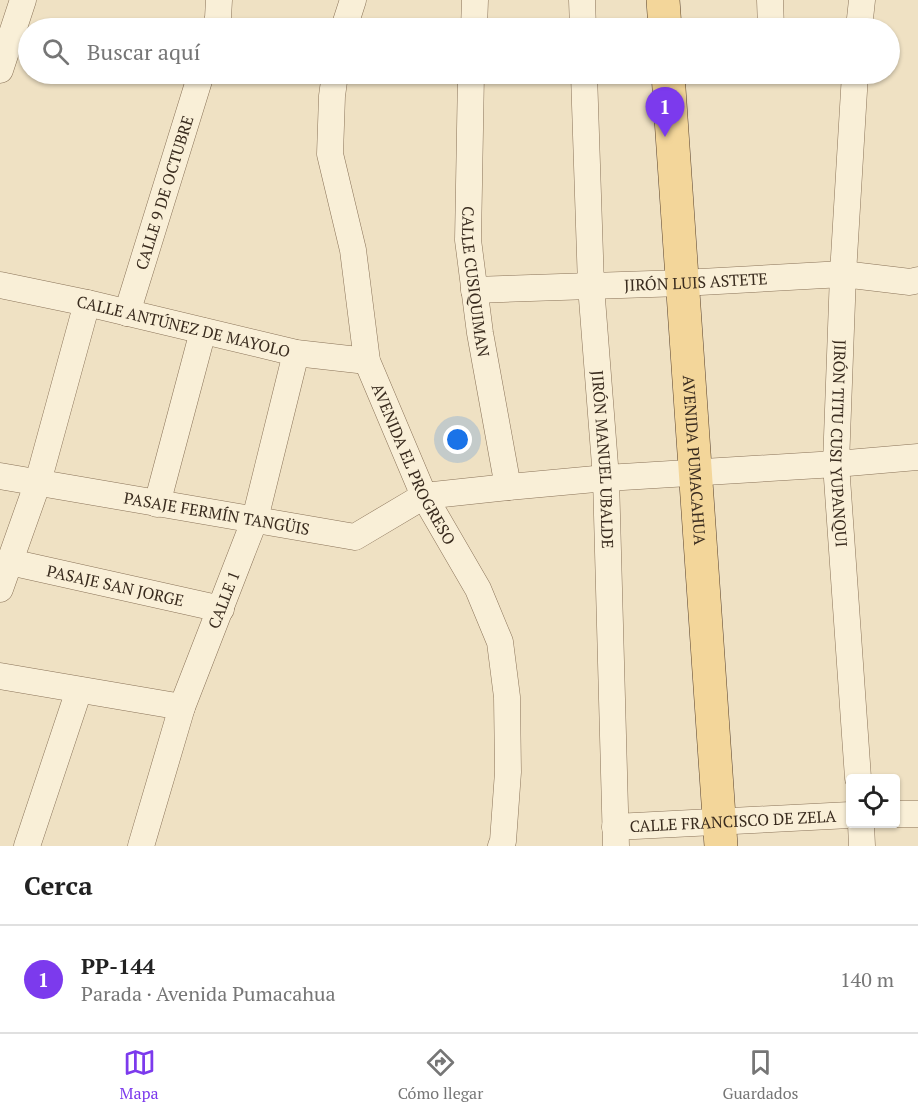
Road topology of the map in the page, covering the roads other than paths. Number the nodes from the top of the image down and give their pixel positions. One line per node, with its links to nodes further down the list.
1 (23, 0): 16 (street)
2 (219, 0): 9 (street)
3 (353, 0): 10 (street)
4 (476, 0): 11 (street)
5 (582, 0): 12 (street)
6 (663, 0): 13 (main road)
7 (770, 0): 14 (street)
8 (862, 0): 15 (street)
9 (218, 18)
10 (347, 18)
11 (475, 18)
12 (583, 18)
13 (664, 18)
14 (771, 18)
15 (860, 18)
16 (0, 70)
17 (198, 84): 30 (street, CALLE 9 DE OCTUBRE)
18 (334, 84): 33 (street, AVENIDA EL PROGRESO)
19 (471, 84): 28 (street, CALLE CUSIQUIMAN)
20 (584, 84): 27 (street, JIRÓN MANUEL UBALDE)
21 (669, 84): 25 (main road, AVENIDA PUMACAHUA)
22 (854, 84): 23 (street, JIRÓN TITU CUSI YUPANQUI)
23 (843, 274): 24 (street, JIRÓN LUIS ASTETE); 25 (street, JIRÓN LUIS ASTETE); 35 (street, JIRÓN TITU CUSI YUPANQUI)
24 (918, 280)
25 (682, 283): 27 (street, JIRÓN LUIS ASTETE); 36 (main road, AVENIDA PUMACAHUA)
26 (0, 285): 29 (street, CALLE ANTÚNEZ DE MAYOLO)
27 (591, 286): 28 (street, JIRÓN LUIS ASTETE); 38 (street, JIRÓN MANUEL UBALDE)
28 (474, 290): 40 (street, CALLE CUSIQUIMAN)
29 (87, 303): 30 (street, CALLE ANTÚNEZ DE MAYOLO); 39 (street)
30 (128, 313): 31 (street, CALLE ANTÚNEZ DE MAYOLO)
31 (202, 331): 32 (street, CALLE ANTÚNEZ DE MAYOLO); 42 (street)
32 (296, 353): 33 (street, CALLE ANTÚNEZ DE MAYOLO); 43 (street, CALLE 1)
33 (367, 361): 41 (street, AVENIDA EL PROGRESO)
34 (918, 457): 35 (street)
35 (836, 464): 36 (street); 50 (street, JIRÓN TITU CUSI YUPANQUI)
36 (695, 472): 38 (street); 55 (main road, AVENIDA PUMACAHUA)
37 (0, 476): 39 (street, PASAJE FERMÍN TANGÜIS)
38 (606, 478): 40 (street); 56 (street, JIRÓN MANUEL UBALDE)
39 (38, 482): 42 (street, PASAJE FERMÍN TANGÜIS); 44 (street)
40 (508, 487): 41 (street)
41 (424, 496): 43 (street, PASAJE FERMÍN TANGÜIS); 59 (street, AVENIDA EL PROGRESO)
42 (157, 504): 43 (street, PASAJE FERMÍN TANGÜIS)
43 (255, 519): 46 (street, CALLE 1)
44 (10, 562): 45 (street); 46 (street, PASAJE SAN JORGE)
45 (0, 589)
46 (220, 609): 49 (street, CALLE 1)
47 (0, 676): 48 (street)
48 (79, 690): 49 (street); 57 (street)
49 (182, 707): 58 (street, CALLE 1)
50 (858, 774)
51 (900, 814): 52 (street)
52 (918, 814)
53 (846, 816): 55 (street, CALLE FRANCISCO DE ZELA)
54 (861, 828): 60 (street)
55 (720, 834): 56 (street, CALLE FRANCISCO DE ZELA)
56 (616, 836)
57 (27, 846)
58 (141, 846)
59 (501, 846)
60 (862, 846)

